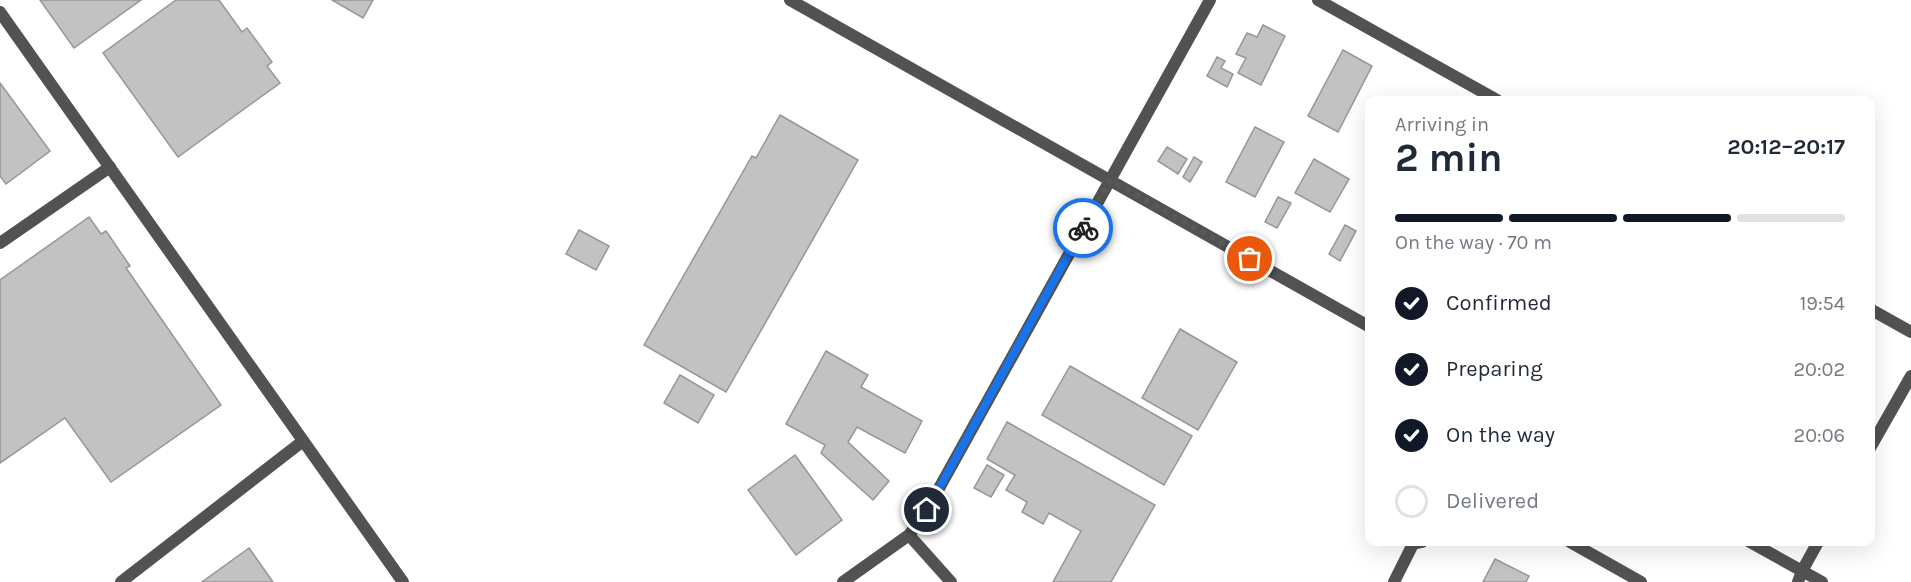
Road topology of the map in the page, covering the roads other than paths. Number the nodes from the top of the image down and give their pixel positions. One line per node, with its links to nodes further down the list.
1 (790, 0): 7 (street)
2 (1210, 0): 7 (street)
3 (1318, 0): 5 (street)
4 (0, 12): 6 (street)
5 (1490, 96)
6 (110, 167): 8 (street); 14 (street)
7 (1110, 180): 10 (street); 15 (street)
8 (0, 243)
9 (1875, 312): 11 (street)
10 (1365, 324)
11 (1911, 332)
12 (1911, 376): 13 (street)
13 (1875, 439)
14 (303, 441): 21 (street); 22 (street)
15 (909, 535): 23 (street); 24 (street)
16 (1412, 546): 25 (street)
17 (1577, 546): 26 (street)
18 (1756, 546): 20 (street)
19 (1816, 546): 20 (street)
20 (1800, 576): 27 (street)
21 (121, 582)
22 (403, 582)
23 (843, 582)
24 (951, 582)
25 (1394, 582)
26 (1641, 582)
27 (1822, 582)

